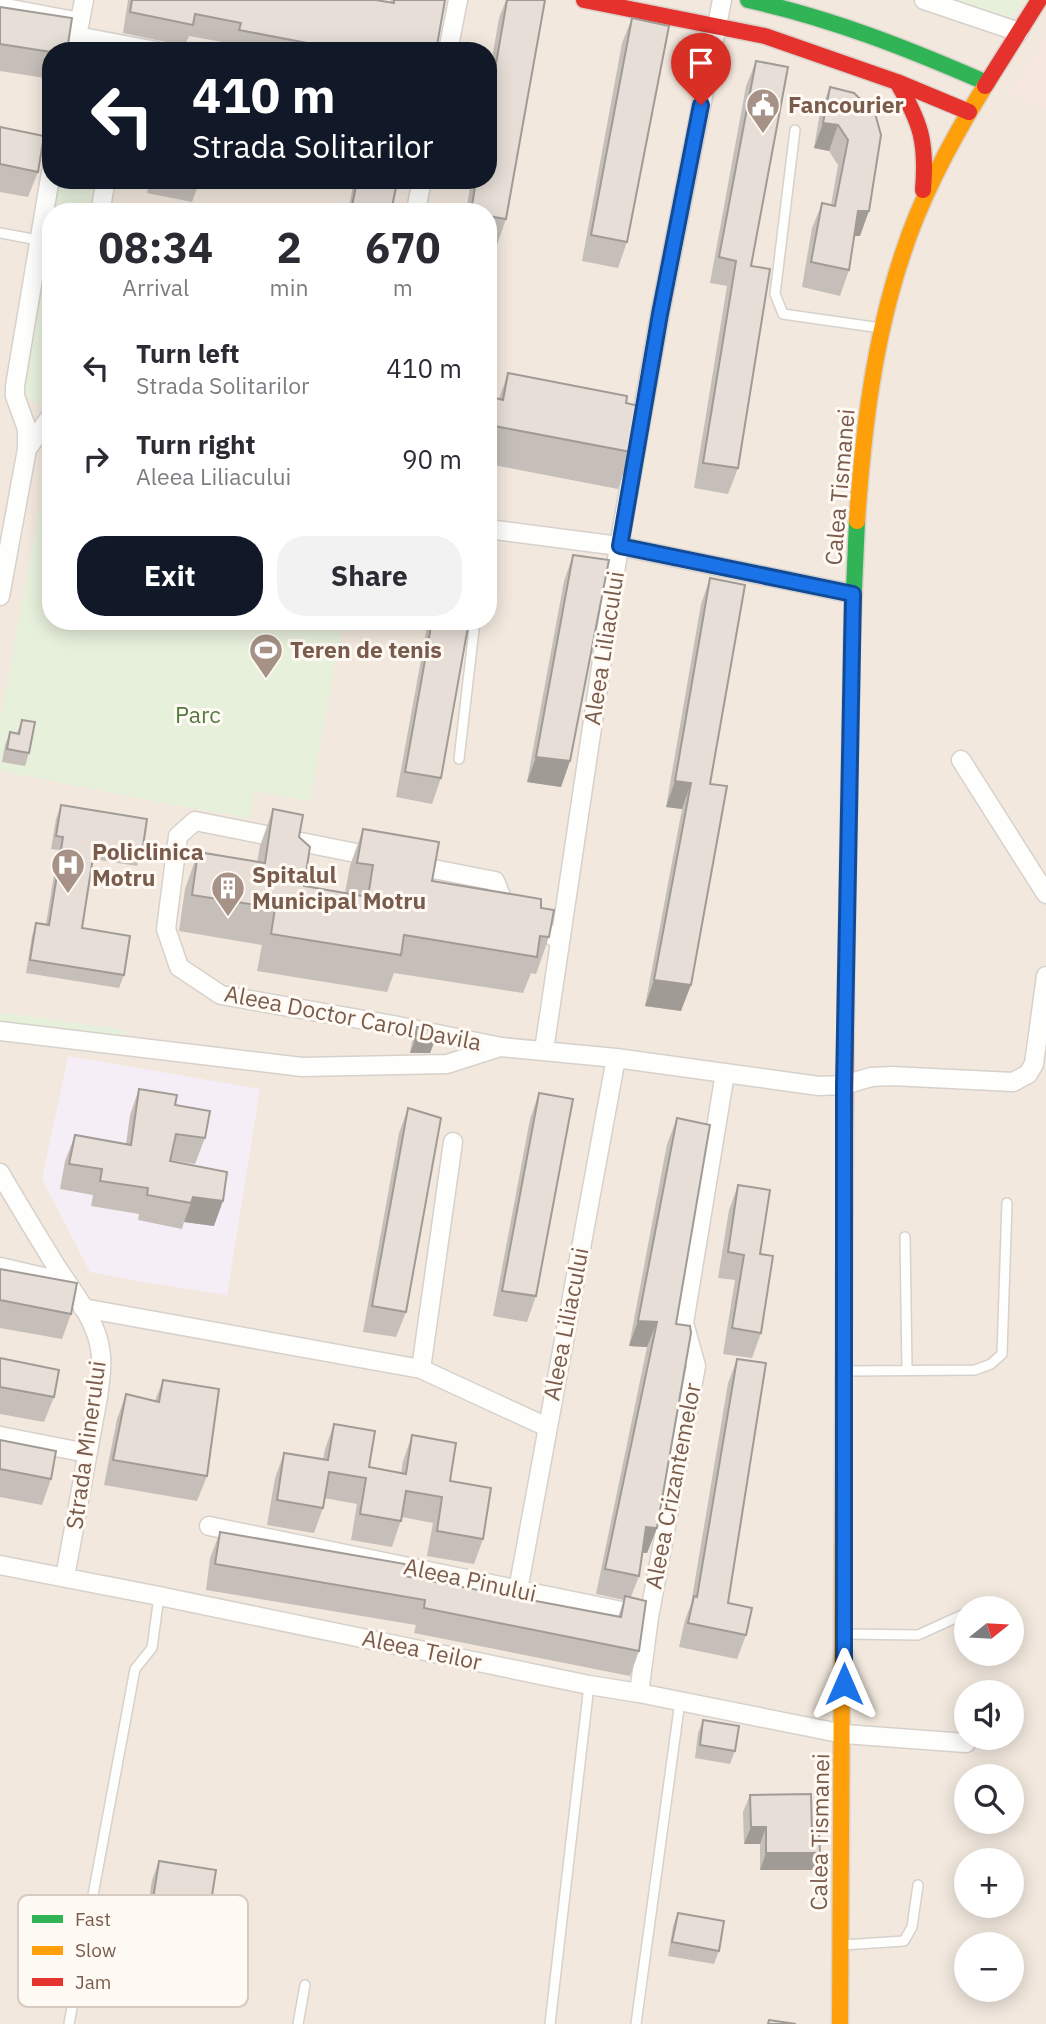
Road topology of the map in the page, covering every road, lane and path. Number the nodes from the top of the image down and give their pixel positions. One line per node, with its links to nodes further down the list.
1 (84, 0): 11 (street)
2 (458, 0): 13 (street)
3 (584, 0): 9 (main road)
4 (722, 0): 9 (street, Aleea Liliacului)
5 (748, 0): 15 (main road)
6 (924, 0): 10 (street)
7 (1039, 0): 10 (main road, Calea Tismanei)
8 (0, 7): 11 (street)
9 (716, 26): 14 (main road); 27 (street, Aleea Liliacului)
10 (1019, 32): 15 (main road, Calea Tismanei)
11 (77, 36): 12 (street)
12 (100, 42)
13 (450, 42)
14 (897, 82): 16 (main road); 18 (main road)
15 (987, 83): 16 (main road, Calea Tismanei)
16 (969, 112): 18 (main road, Calea Tismanei)
17 (795, 130): 22 (lane)
18 (921, 203): 22 (main road, Calea Tismanei)
19 (42, 219): 21 (street)
20 (0, 233): 21 (lane)
21 (38, 240): 23 (street)
22 (883, 328): 28 (main road, Calea Tismanei)
23 (7, 385): 25 (street)
24 (42, 425): 25 (street)
25 (27, 449): 29 (street)
26 (497, 530): 27 (street)
27 (620, 546): 28 (street); 34 (street, Aleea Liliacului)
28 (853, 594): 41 (main road, Calea Tismanei)
29 (0, 596)
30 (474, 630): 31 (lane)
31 (459, 759)
32 (961, 760): 33 (street)
33 (1046, 894)
34 (560, 940): 37 (street, Aleea Doctor Carol Davila); 38 (street, Aleea Liliacului)
35 (1046, 976): 41 (street, Aleea Doctor Carol Davila)
36 (0, 1031): 37 (street, Aleea Doctor Carol Davila)
37 (501, 1047): 38 (street, Aleea Doctor Carol Davila)
38 (544, 1050): 39 (street, Aleea Doctor Carol Davila)
39 (616, 1058): 40 (street, Aleea Doctor Carol Davila); 52 (street, Aleea Liliacului)
40 (725, 1073): 41 (street, Aleea Doctor Carol Davila); 60 (street, Aleea Crizantemelor)
41 (844, 1085): 51 (main road, Calea Tismanei)
42 (453, 1142): 49 (street)
43 (0, 1172): 47 (street, Strada Minerului)
44 (1007, 1203): 50 (lane)
45 (905, 1237): 50 (lane)
46 (0, 1267): 47 (street)
47 (67, 1283): 48 (street, Strada Minerului)
48 (83, 1308): 49 (street); 54 (street, Strada Minerului)
49 (421, 1369): 52 (street)
50 (907, 1370): 51 (lane)
51 (844, 1371): 62 (main road, Calea Tismanei)
52 (547, 1427): 58 (street, Aleea Liliacului)
53 (0, 1436): 54 (street)
54 (88, 1454): 57 (street, Strada Minerului)
55 (209, 1526): 58 (street, Aleea Pinului)
56 (0, 1565): 57 (street, Aleea Teilor)
57 (65, 1577): 59 (street, Aleea Teilor)
58 (518, 1590): 60 (street, Aleea Pinului)
59 (159, 1596): 63 (street, Aleea Teilor); 69 (lane)
60 (649, 1617): 64 (street, Aleea Crizantemelor)
61 (954, 1618): 62 (lane)
62 (844, 1634): 66 (main road, Calea Tismanei)
63 (589, 1685): 64 (street, Aleea Teilor); 73 (lane)
64 (639, 1693): 65 (street, Aleea Teilor)
65 (680, 1701): 66 (street, Aleea Teilor); 74 (lane)
66 (844, 1734): 67 (street, Aleea Teilor); 70 (main road, Calea Tismanei)
67 (954, 1742)
68 (918, 1885): 70 (lane)
69 (93, 1895)
70 (841, 1945): 75 (main road, Calea Tismanei)
71 (304, 1985): 72 (lane)
72 (298, 2024)
73 (550, 2024)
74 (636, 2024)
75 (840, 2024)

